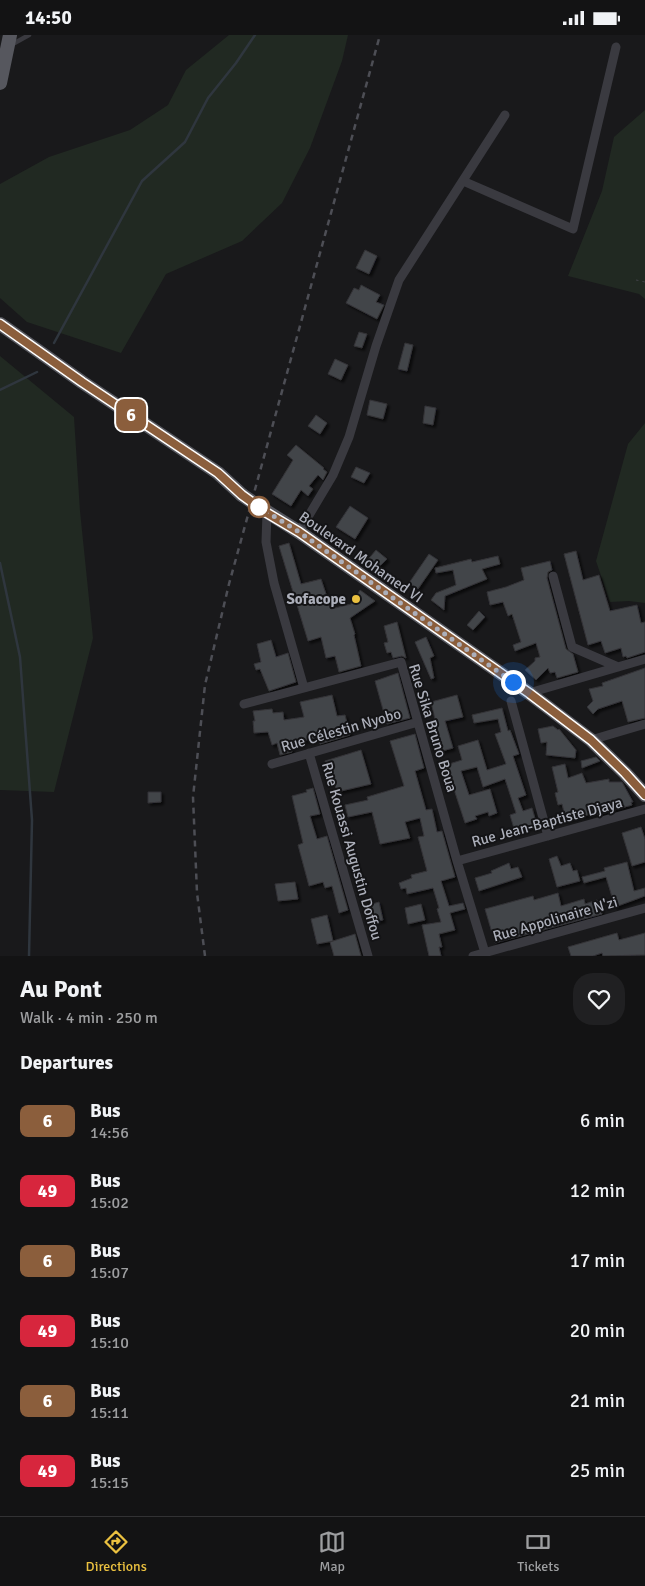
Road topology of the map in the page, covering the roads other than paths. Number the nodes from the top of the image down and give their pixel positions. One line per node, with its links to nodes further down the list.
1 (30, 35): 2 (lane)
2 (9, 41): 4 (main road)
3 (616, 47): 6 (street)
4 (0, 83)
5 (505, 115): 6 (street)
6 (463, 181): 9 (street)
7 (0, 324): 8 (main road, Boulevard Mohamed VI, bridge)
8 (264, 510): 9 (main road, Boulevard Mohamed VI); 13 (street)
9 (299, 532): 14 (main road, Boulevard Mohamed VI)
10 (553, 576): 12 (street)
11 (645, 659): 12 (street)
12 (618, 667): 14 (street)
13 (304, 688): 16 (street, Rue Sika Bruno Boua); 17 (street, Rue Sika Bruno Boua)
14 (529, 693): 19 (main road, Boulevard Mohamed VI)
15 (511, 701): 24 (street)
16 (244, 704)
17 (418, 722): 20 (street, Rue Célestin Nyobo); 25 (street, Rue Sika Bruno Boua)
18 (645, 724): 19 (street)
19 (591, 740): 22 (main road, Boulevard Mohamed VI)
20 (310, 753): 21 (street, Rue Célestin Nyobo); 28 (street, Rue Kouassi Augustin Doffou)
21 (272, 765)
22 (645, 795)
23 (645, 809): 24 (street, Rue Jean-Baptiste Djaya)
24 (548, 835): 25 (street, Rue Jean-Baptiste Djaya)
25 (457, 861): 27 (street, Rue Sika Bruno Boua)
26 (645, 908): 27 (street, Rue Appolinaire N'zi)
27 (485, 954): 29 (street, Rue Appolinaire N'zi)
28 (368, 956)
29 (473, 956)

